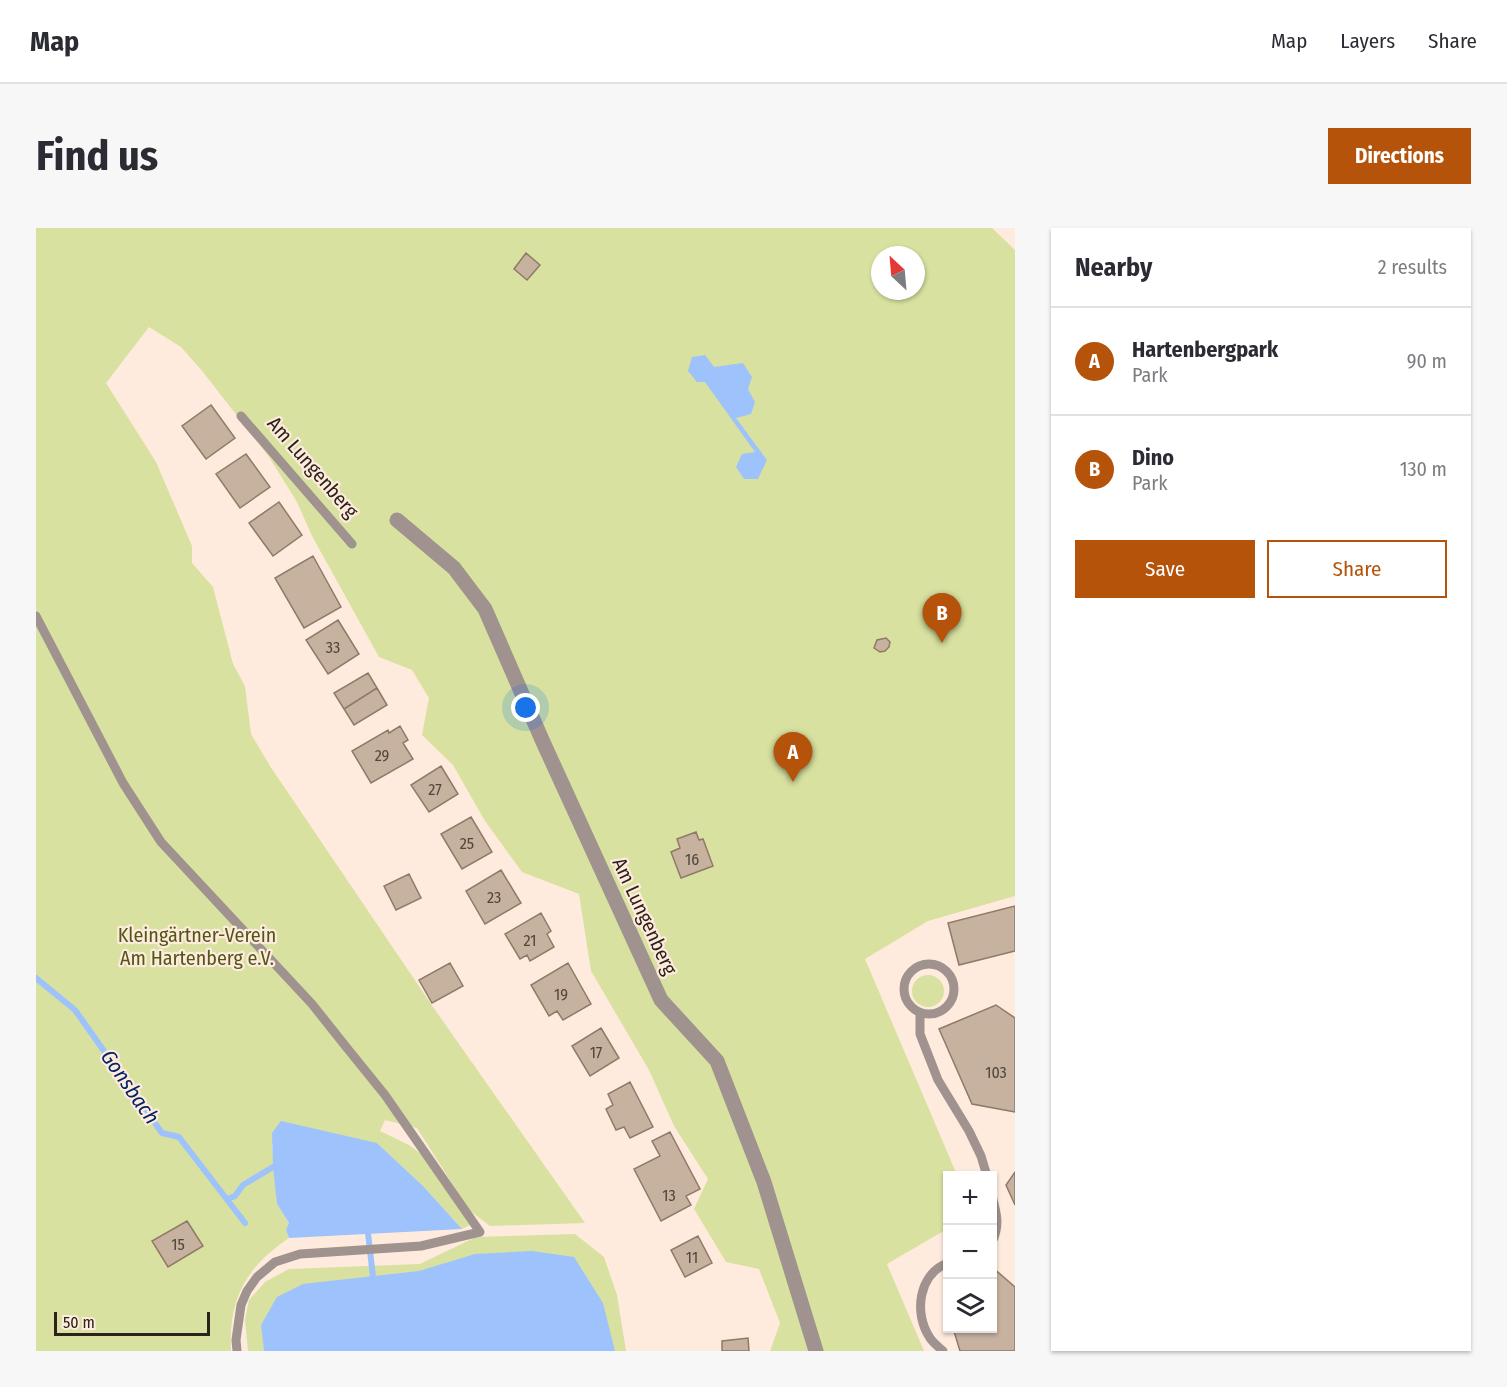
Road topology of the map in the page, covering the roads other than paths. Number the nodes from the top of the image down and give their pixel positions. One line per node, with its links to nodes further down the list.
1 (241, 416): 3 (lane, Am Lungenberg)
2 (396, 520): 11 (street, Am Lungenberg)
3 (352, 544)
4 (36, 616): 10 (lane)
5 (920, 1013): 5 (lane); 6 (lane)
6 (986, 1171)
7 (997, 1210): 8 (lane)
8 (997, 1232)
9 (943, 1264): 12 (lane)
10 (237, 1351)
11 (816, 1351)
12 (943, 1351)

